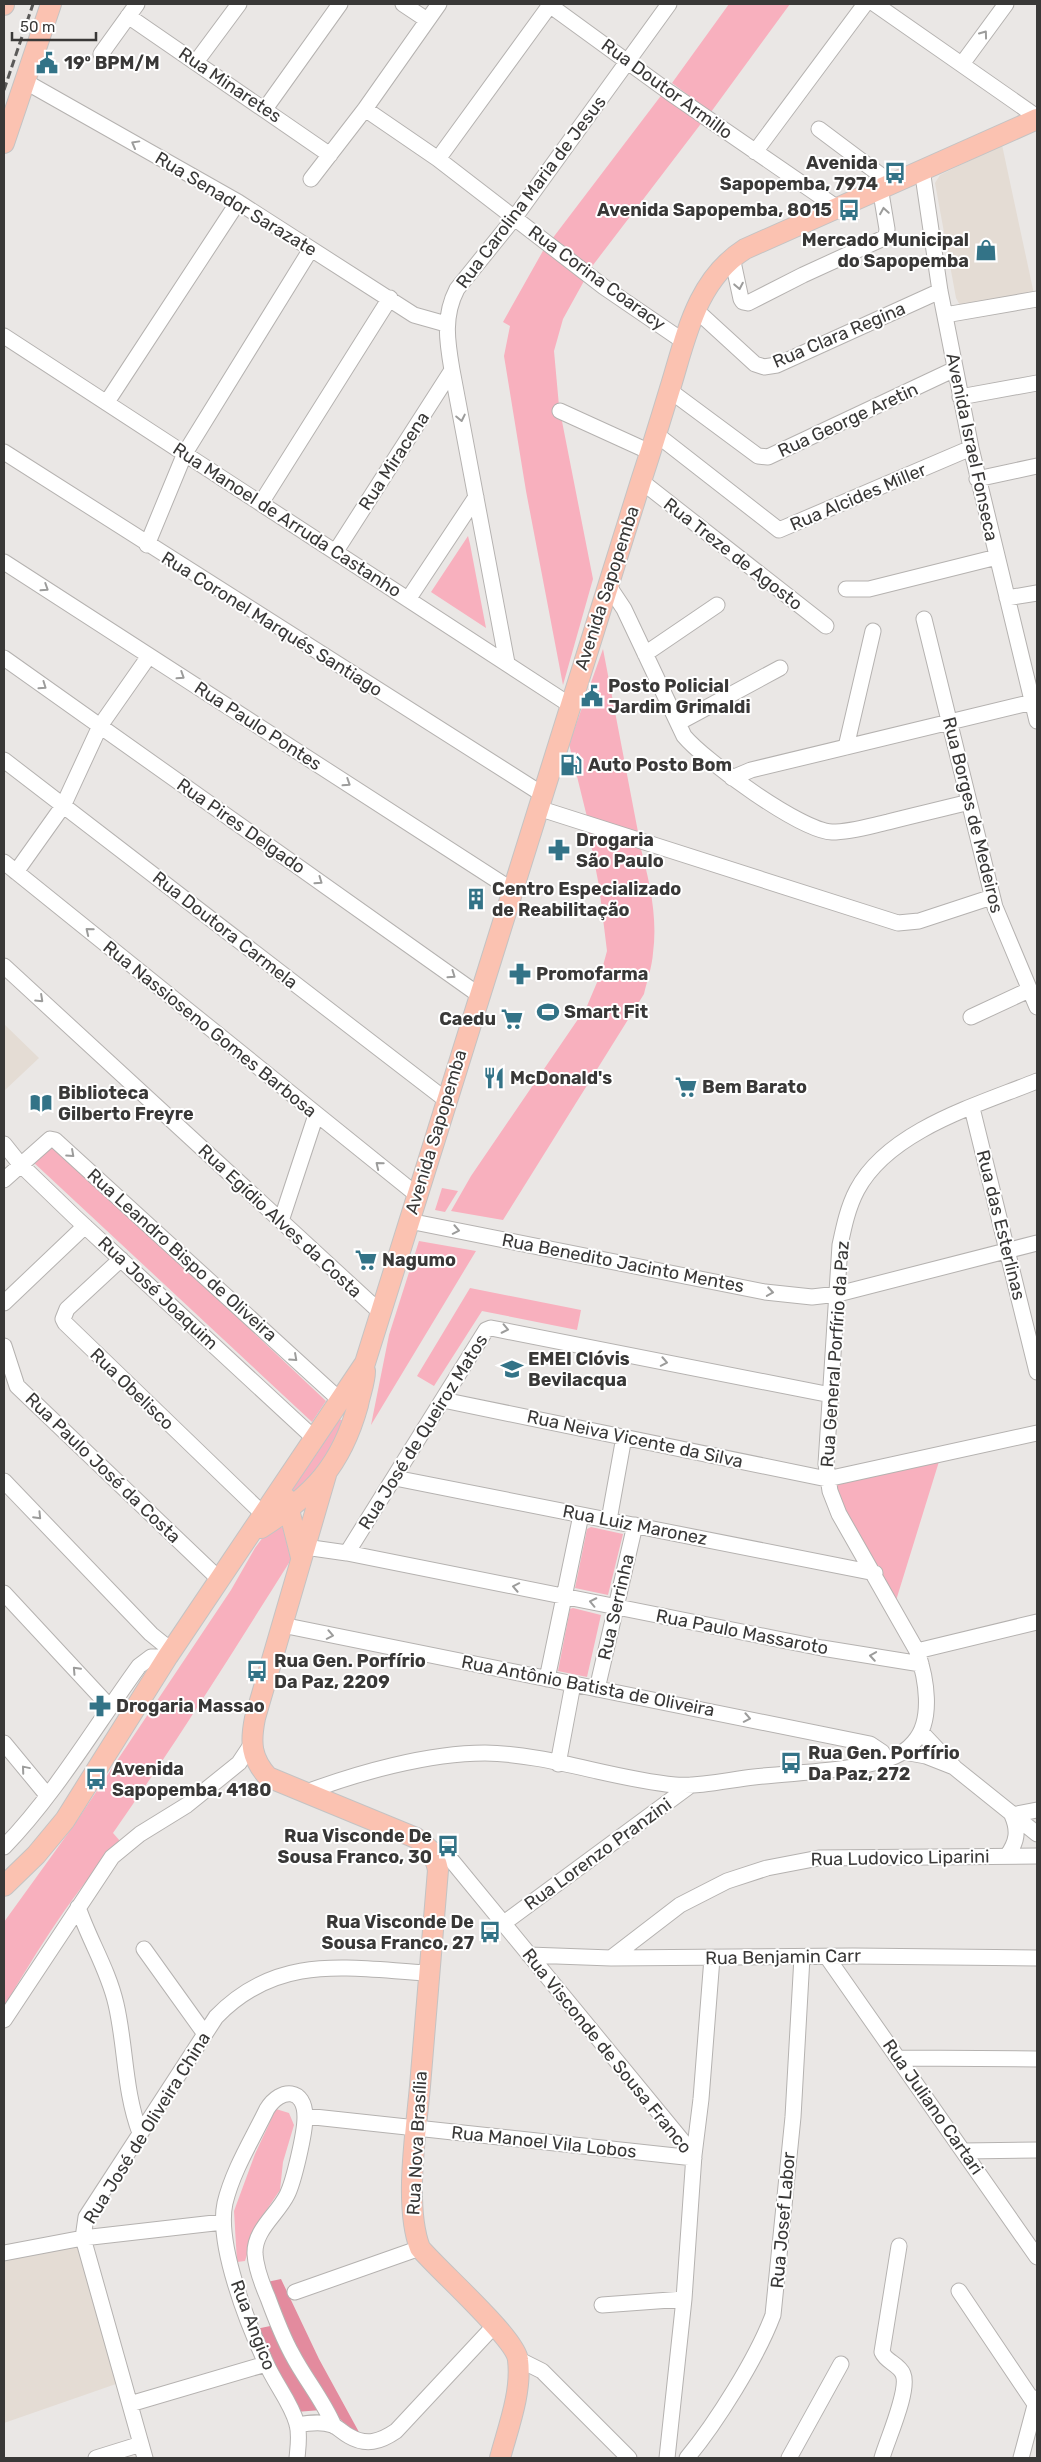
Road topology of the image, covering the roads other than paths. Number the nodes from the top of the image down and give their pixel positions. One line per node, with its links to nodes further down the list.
1 (51, 4): 18 (main road)
2 (239, 4): 16 (street)
3 (340, 4): 19 (street)
4 (403, 4): 13 (street)
5 (439, 4): 13 (street)
6 (549, 4): 15 (street, Rua Doutor Armillo); 26 (street)
7 (669, 4): 15 (street, Rua Carolina Maria de Jesus)
8 (865, 4): 24 (street)
9 (875, 4): 11 (street)
10 (1006, 4): 17 (street, one-way to 10)
11 (893, 9): 17 (street)
12 (132, 10): 14 (street); 16 (street, Rua Minaretes)
13 (427, 20): 20 (street)
14 (101, 54)
15 (629, 61): 24 (street, Rua Doutor Armillo); 32 (street, Rua Carolina Maria de Jesus)
16 (196, 62): 19 (street, Rua Minaretes)
17 (962, 64): 21 (street)
18 (26, 82): 23 (main road); 30 (street, Rua Senador Sarazate, one-way to 18)
19 (265, 109): 25 (street, Rua Minaretes)
20 (365, 109): 25 (street); 26 (street, Rua Corina Coaracy)
21 (1037, 118): 27 (main road, Avenida Sapopemba)
22 (819, 129): 29 (street)
23 (4, 143)
24 (755, 152): 31 (street, Rua Doutor Armillo)
25 (330, 155): 28 (street)
26 (438, 159): 32 (street, Rua Corina Coaracy)
27 (922, 169): 29 (main road, Avenida Sapopemba); 35 (street, Avenida Israel Fonseca)
28 (311, 179)
29 (886, 185): 31 (main road, Avenida Sapopemba); 34 (street, one-way to 29)
30 (238, 202): 33 (street, Rua Senador Sarazate); 48 (street)
31 (836, 207): 34 (main road, Avenida Sapopemba)
32 (514, 217): 40 (street, Rua Carolina Maria de Jesus); 42 (street, Rua Corina Coaracy)
33 (311, 249): 36 (street, Rua Senador Sarazate); 53 (street)
34 (732, 257): 38 (main road, Avenida Sapopemba)
35 (940, 291): 38 (street, Rua Clara Regina); 39 (street, Avenida Israel Fonseca)
36 (390, 298): 40 (street, Rua Senador Sarazate); 58 (street)
37 (1037, 299): 39 (street)
38 (696, 310): 42 (main road, Avenida Sapopemba)
39 (945, 316): 44 (street, Avenida Israel Fonseca)
40 (446, 324): 43 (street, Rua Carolina Maria de Jesus)
41 (4, 336): 48 (street, Rua Manoel de Arruda Castanho)
42 (683, 341): 46 (main road, Avenida Sapopemba)
43 (452, 370): 57 (street, Rua Carolina Maria de Jesus, one-way to 57); 60 (street, Rua Miracena)
44 (955, 370): 46 (street, Rua George Aretin); 47 (street, Avenida Israel Fonseca)
45 (1037, 383): 47 (street)
46 (670, 390): 50 (main road, Avenida Sapopemba)
47 (960, 397): 51 (street, Avenida Israel Fonseca)
48 (107, 402): 53 (street, Rua Manoel de Arruda Castanho)
49 (560, 412): 50 (street)
50 (653, 443): 51 (street, Rua Alcides Miller); 56 (main road, Avenida Sapopemba)
51 (971, 448): 55 (street, Avenida Israel Fonseca)
52 (4, 452): 59 (street, Rua Coronel Marqués Santiago)
53 (184, 454): 58 (street, Rua Manoel de Arruda Castanho); 59 (street)
54 (1037, 466): 55 (street)
55 (977, 479): 61 (street, Avenida Israel Fonseca)
56 (641, 481): 63 (main road, Avenida Sapopemba); 70 (street, Rua Treze de Agosto)
57 (476, 497): 66 (street); 75 (street, Rua Carolina Maria de Jesus)
58 (261, 503): 60 (street, Rua Manoel de Arruda Castanho)
59 (147, 545): 86 (street, Rua Coronel Marqués Santiago)
60 (336, 551): 66 (street, Rua Manoel de Arruda Castanho)
61 (996, 557): 64 (street); 67 (street, Avenida Israel Fonseca)
62 (4, 562): 73 (street, Rua Paulo Pontes, one-way to 73)
63 (608, 585): 72 (street); 78 (main road, Avenida Sapopemba)
64 (846, 589)
65 (1037, 593): 67 (street)
66 (409, 598): 75 (street, Rua Manoel de Arruda Castanho)
67 (1007, 598): 77 (street, Avenida Israel Fonseca)
68 (716, 605): 72 (street)
69 (924, 619): 79 (street, Rua Borges de Medeiros)
70 (826, 626)
71 (873, 631): 83 (street)
72 (645, 654): 81 (street)
73 (149, 656): 82 (street); 91 (street, Rua Paulo Pontes, one-way to 91)
74 (4, 658): 82 (street, Rua Pires Delgado, one-way to 82)
75 (507, 663): 78 (street, Rua Manoel de Arruda Castanho)
76 (780, 668): 81 (street)
77 (1035, 702): 79 (street); 80 (street, Avenida Israel Fonseca)
78 (570, 705): 86 (main road, Avenida Sapopemba)
79 (950, 721): 83 (street); 87 (street, Rua Borges de Medeiros)
80 (1037, 721)
81 (678, 723): 85 (street)
82 (100, 726): 88 (street); 95 (street, Rua Pires Delgado, one-way to 95)
83 (846, 747): 85 (street)
84 (4, 760): 88 (street, Rua Doutora Carmela)
85 (732, 778): 87 (street)
86 (540, 801): 91 (main road, Avenida Sapopemba); 92 (street, Rua Coronel Marqués Santiago)
87 (969, 802): 92 (street, Rua Borges de Medeiros)
88 (63, 806): 90 (street); 99 (street, Rua Doutora Carmela)
89 (4, 862): 90 (street, Rua Nassioseno Gomes Barbosa)
90 (16, 872): 101 (street, Rua Nassioseno Gomes Barbosa, one-way to 90)
91 (512, 890): 95 (main road, Avenida Sapopemba)
92 (992, 896): 94 (street, Rua Borges de Medeiros)
93 (4, 966): 106 (street, Rua Egídio Alves da Costa, one-way to 106)
94 (1029, 990): 96 (street, Rua Borges de Medeiros); 97 (street)
95 (479, 995): 99 (main road, Avenida Sapopemba)
96 (1037, 1007)
97 (972, 1018)
98 (1037, 1081): 100 (street, Rua General Porfírio da Paz)
99 (446, 1100): 105 (main road, Avenida Sapopemba)
100 (972, 1108): 110 (street, Rua das Esterlinas); 112 (street, Rua General Porfírio da Paz)
101 (316, 1114): 105 (street, Rua Nassioseno Gomes Barbosa, one-way to 101); 106 (street)
102 (4, 1144): 103 (street, Rua José Joaquim)
103 (20, 1164): 104 (street, Rua Leandro Bispo de Oliveira); 108 (street, Rua José Joaquim); 120 (street, Rua Leandro Bispo de Oliveira, one-way to 120)
104 (4, 1180)
105 (417, 1195): 107 (main road, Avenida Sapopemba)
106 (281, 1221): 114 (street, Rua Egídio Alves da Costa)
107 (409, 1221): 112 (street, Rua Benedito Jacinto Mentes, one-way to 112); 114 (main road, Avenida Sapopemba)
108 (85, 1226): 111 (street, Rua José Joaquim); 113 (street)
109 (1037, 1243): 110 (street, Rua Benedito Jacinto Mentes)
110 (1007, 1250): 112 (street, Rua Benedito Jacinto Mentes); 117 (street, Rua das Esterlinas)
111 (121, 1259): 124 (street, Rua José Joaquim); 132 (street, Rua Obelisco)
112 (838, 1294): 118 (street, Rua General Porfírio da Paz)
113 (4, 1303)
114 (380, 1312): 116 (main road, Avenida Sapopemba)
115 (4, 1346): 139 (street, Rua Paulo José da Costa)
116 (364, 1363): 120 (main road, Avenida Sapopemba); 122 (main road, Avenida Sapopemba)
117 (1037, 1372)
118 (832, 1395): 119 (street, Rua José de Queiroz Matos, one-way to 118); 128 (street, Rua General Porfírio da Paz)
119 (443, 1400): 123 (street, Rua Neiva Vicente da Silva); 127 (street, Rua José de Queiroz Matos)
120 (338, 1406): 122 (main road); 124 (main road, Avenida Sapopemba)
121 (1037, 1433): 128 (street)
122 (348, 1437): 125 (main road, Avenida Sapopemba)
123 (624, 1437): 128 (street, Rua Neiva Vicente da Silva); 133 (street)
124 (315, 1439): 126 (main road, Avenida Sapopemba)
125 (326, 1475): 130 (main road, Avenida Sapopemba); 136 (main road)
126 (290, 1477): 130 (main road); 132 (main road, Avenida Sapopemba)
127 (394, 1478): 131 (street, Rua Luiz Maronez); 137 (street, Rua José de Queiroz Matos)
128 (827, 1479): 138 (street, Rua General Porfírio da Paz)
129 (4, 1481): 145 (street, one-way to 145)
130 (287, 1509): 135 (main road, Avenida Sapopemba); 136 (main road)
131 (581, 1514): 133 (street, Rua Luiz Maronez); 141 (street)
132 (264, 1515): 135 (main road, Avenida Sapopemba)
133 (609, 1520): 134 (street, Rua Luiz Maronez)
134 (635, 1525): 138 (street, Rua Luiz Maronez); 142 (street, Rua Serrinha)
135 (251, 1534): 139 (main road, Avenida Sapopemba)
136 (303, 1552): 137 (street, Rua Paulo Massaroto); 144 (main road)
137 (346, 1553): 141 (street, Rua Paulo Massaroto, one-way to 137)
138 (875, 1573): 147 (street, Rua General Porfírio da Paz)
139 (220, 1579): 146 (main road, Avenida Sapopemba)
140 (4, 1593): 152 (street, one-way to 140)
141 (564, 1596): 142 (street, Rua Paulo Massaroto, one-way to 141); 149 (street)
142 (616, 1607): 147 (street, Rua Paulo Massaroto, one-way to 142); 151 (street, Rua Serrinha)
143 (1037, 1622): 147 (street)
144 (282, 1625): 149 (street, Rua Antônio Batista de Oliveira, one-way to 149); 156 (main road)
145 (152, 1634): 146 (street); 148 (street)
146 (170, 1654): 148 (main road, Avenida Sapopemba)
147 (919, 1657): 153 (street, Rua General Porfírio da Paz)
148 (147, 1667): 152 (street); 172 (main road, Avenida Sapopemba)
149 (547, 1679): 150 (street, Rua Antônio Batista de Oliveira)
150 (574, 1684): 151 (street, Rua Antônio Batista de Oliveira); 158 (street)
151 (597, 1689): 157 (street, Rua Antônio Batista de Oliveira, one-way to 157)
152 (109, 1706): 162 (street)
153 (921, 1732): 155 (street); 159 (street)
154 (4, 1743): 162 (street, one-way to 154)
155 (904, 1752): 157 (street); 159 (street)
156 (249, 1759): 161 (main road); 173 (street)
157 (886, 1759): 160 (street)
158 (558, 1764): 160 (street); 161 (street)
159 (955, 1768): 164 (street)
160 (691, 1785): 174 (street, Rua Lorenzo Pranzini)
161 (304, 1793): 167 (main road, Rua Visconde de Sousa Franco)
162 (47, 1795): 166 (street)
163 (1037, 1810): 164 (street)
164 (1012, 1815): 165 (street); 168 (street, Rua Ludovico Liparini)
165 (1037, 1834)
166 (4, 1847)
167 (430, 1848): 170 (main road, Rua Nova Brasília); 171 (street, Rua Visconde de Sousa Franco)
168 (1007, 1856): 169 (street, Rua Ludovico Liparini); 179 (street, Rua Ludovico Liparini)
169 (1037, 1856)
170 (438, 1870): 171 (street); 182 (main road, Rua Nova Brasília)
171 (462, 1874): 174 (street, Rua Visconde de Sousa Franco)
172 (4, 1886)
173 (78, 1907): 183 (street); 189 (street)
174 (504, 1924): 176 (street, Rua Visconde de Sousa Franco)
175 (144, 1949): 184 (street)
176 (529, 1955): 179 (street, Rua Benjamin Carr); 192 (street, Rua Visconde de Sousa Franco)
177 (802, 1957): 178 (street, Rua Benjamin Carr); 180 (street, Rua Benjamin Carr); 217 (street, Rua Josef Labor)
178 (827, 1957): 181 (street, Rua Benjamin Carr); 185 (street, Rua Juliano Cartari)
179 (611, 1958): 180 (street, Rua Benjamin Carr)
180 (712, 1958): 192 (street)
181 (1037, 1958)
182 (429, 1973): 184 (street, Rua José de Oliveira China); 188 (main road, Rua Nova Brasília)
183 (4, 2020)
184 (205, 2034): 189 (street, Rua José de Oliveira China)
185 (900, 2058): 186 (street); 191 (street, Rua Juliano Cartari)
186 (1037, 2059)
187 (305, 2116): 188 (street, Rua Manoel Vila Lobos); 193 (street, Rua Angico); 210 (street)
188 (416, 2129): 192 (street, Rua Manoel Vila Lobos); 196 (main road, Rua Nova Brasília)
189 (140, 2132): 194 (street, Rua José de Oliveira China)
190 (1037, 2150): 191 (street)
191 (963, 2151): 198 (street, Rua Juliano Cartari)
192 (694, 2156): 201 (street, Rua Visconde de Sousa Franco)
193 (223, 2222): 194 (street); 205 (street, Rua Angico)
194 (83, 2238): 197 (street); 208 (street, Rua José de Oliveira China)
195 (899, 2246): 219 (street)
196 (420, 2248): 200 (street); 203 (main road, Rua Nova Brasília)
197 (4, 2253)
198 (1037, 2257)
199 (959, 2291): 207 (street)
200 (295, 2292)
201 (684, 2299): 202 (street); 216 (street, Rua Visconde de Sousa Franco)
202 (602, 2304)
203 (494, 2326): 204 (main road, Rua Nova Brasília); 210 (street)
204 (518, 2359): 214 (main road); 215 (street)
205 (266, 2364): 208 (street); 209 (street, Rua Angico)
206 (841, 2364): 218 (street)
207 (1037, 2403): 220 (street)
208 (130, 2404): 211 (street, Rua José de Oliveira China)
209 (297, 2425): 210 (street); 213 (street)
210 (334, 2426)
211 (143, 2451): 212 (street)
212 (96, 2458)
213 (298, 2458)
214 (500, 2458)
215 (629, 2458)
216 (667, 2458)
217 (687, 2458)
218 (789, 2458)
219 (882, 2458)
220 (1022, 2458)

